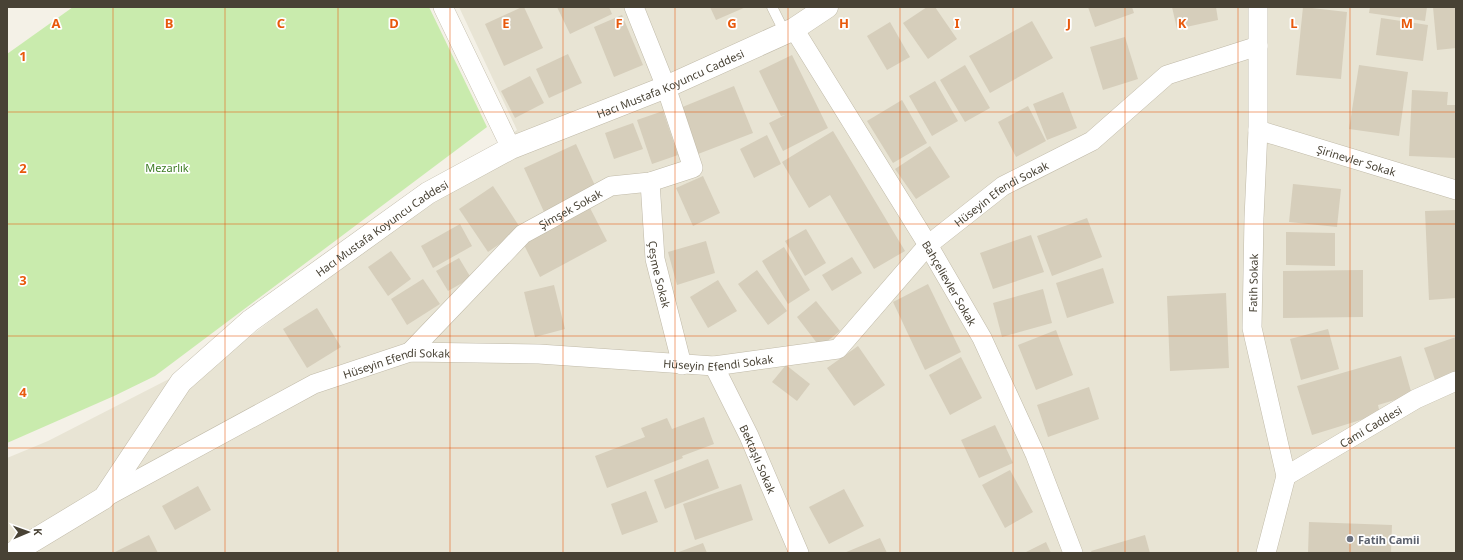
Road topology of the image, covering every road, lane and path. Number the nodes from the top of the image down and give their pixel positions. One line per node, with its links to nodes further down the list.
1 (443, 7): 10 (street)
2 (634, 7): 8 (street)
3 (772, 7): 6 (lane)
4 (828, 7): 6 (street, Hacı Mustafa Koyuncu Caddesi)
5 (1258, 7): 7 (street, Fatih Sokak)
6 (789, 31): 8 (street, Hacı Mustafa Koyuncu Caddesi); 13 (street, Bahçelievler Sokak)
7 (1258, 46): 9 (street, Fatih Sokak); 13 (street, Hüseyin Efendi Sokak)
8 (666, 87): 10 (street, Hacı Mustafa Koyuncu Caddesi); 11 (street, Şimşek Sokak)
9 (1258, 130): 12 (street, Şirinevler Sokak); 18 (street, Fatih Sokak)
10 (511, 148): 19 (street, Hacı Mustafa Koyuncu Caddesi)
11 (650, 182): 14 (street, Şimşek Sokak); 15 (street, Çeşme Sokak)
12 (1456, 190)
13 (928, 245): 16 (street, Hüseyin Efendi Sokak); 22 (street, Bahçelievler Sokak)
14 (410, 352): 15 (street, Hüseyin Efendi Sokak); 19 (street, Hüseyin Efendi Sokak)
15 (682, 365): 16 (street, Hüseyin Efendi Sokak)
16 (714, 366): 21 (street, Bektaşlı Sokak)
17 (1456, 381): 18 (street, Cami Caddesi)
18 (1286, 476): 23 (street, Fatih Sokak)
19 (104, 498): 20 (street, Hacı Mustafa Koyuncu Caddesi)
20 (13, 553)
21 (799, 553)
22 (1073, 553)
23 (1266, 553)

